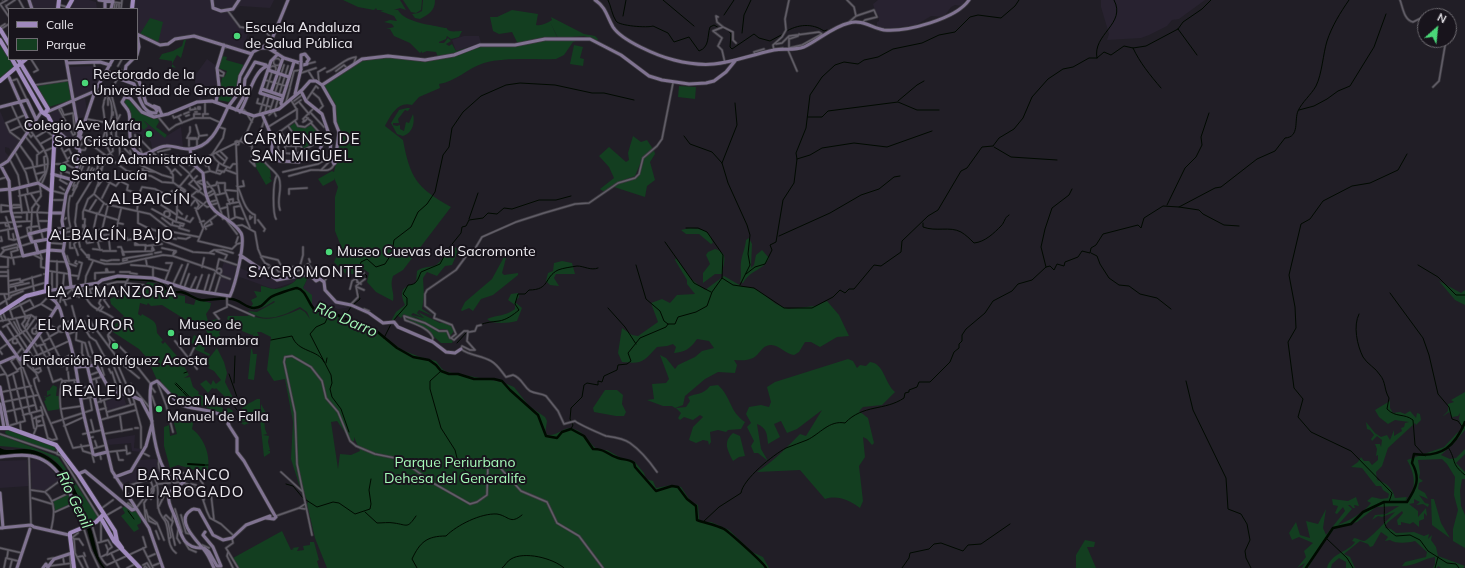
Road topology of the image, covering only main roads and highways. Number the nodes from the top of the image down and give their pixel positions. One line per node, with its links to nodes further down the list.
1 (72, 0): 2 (main road)
2 (67, 8)
3 (0, 28): 5 (main road)
4 (0, 40): 6 (main road)
5 (8, 43)
6 (8, 53)
7 (12, 60): 11 (main road)
8 (19, 60): 10 (main road)
9 (25, 60): 10 (main road)
10 (22, 64): 11 (main road); 13 (main road)
11 (16, 69): 12 (main road); 12 (main road); 13 (main road)
12 (0, 83)
13 (46, 111): 14 (main road)
14 (1, 311)
15 (5, 427): 16 (main road)
16 (102, 518): 17 (main road); 18 (main road); 20 (main road)
17 (116, 532): 18 (main road); 19 (main road)
18 (110, 535): 19 (main road)
19 (115, 540): 21 (main road)
20 (73, 566)
21 (142, 566)

